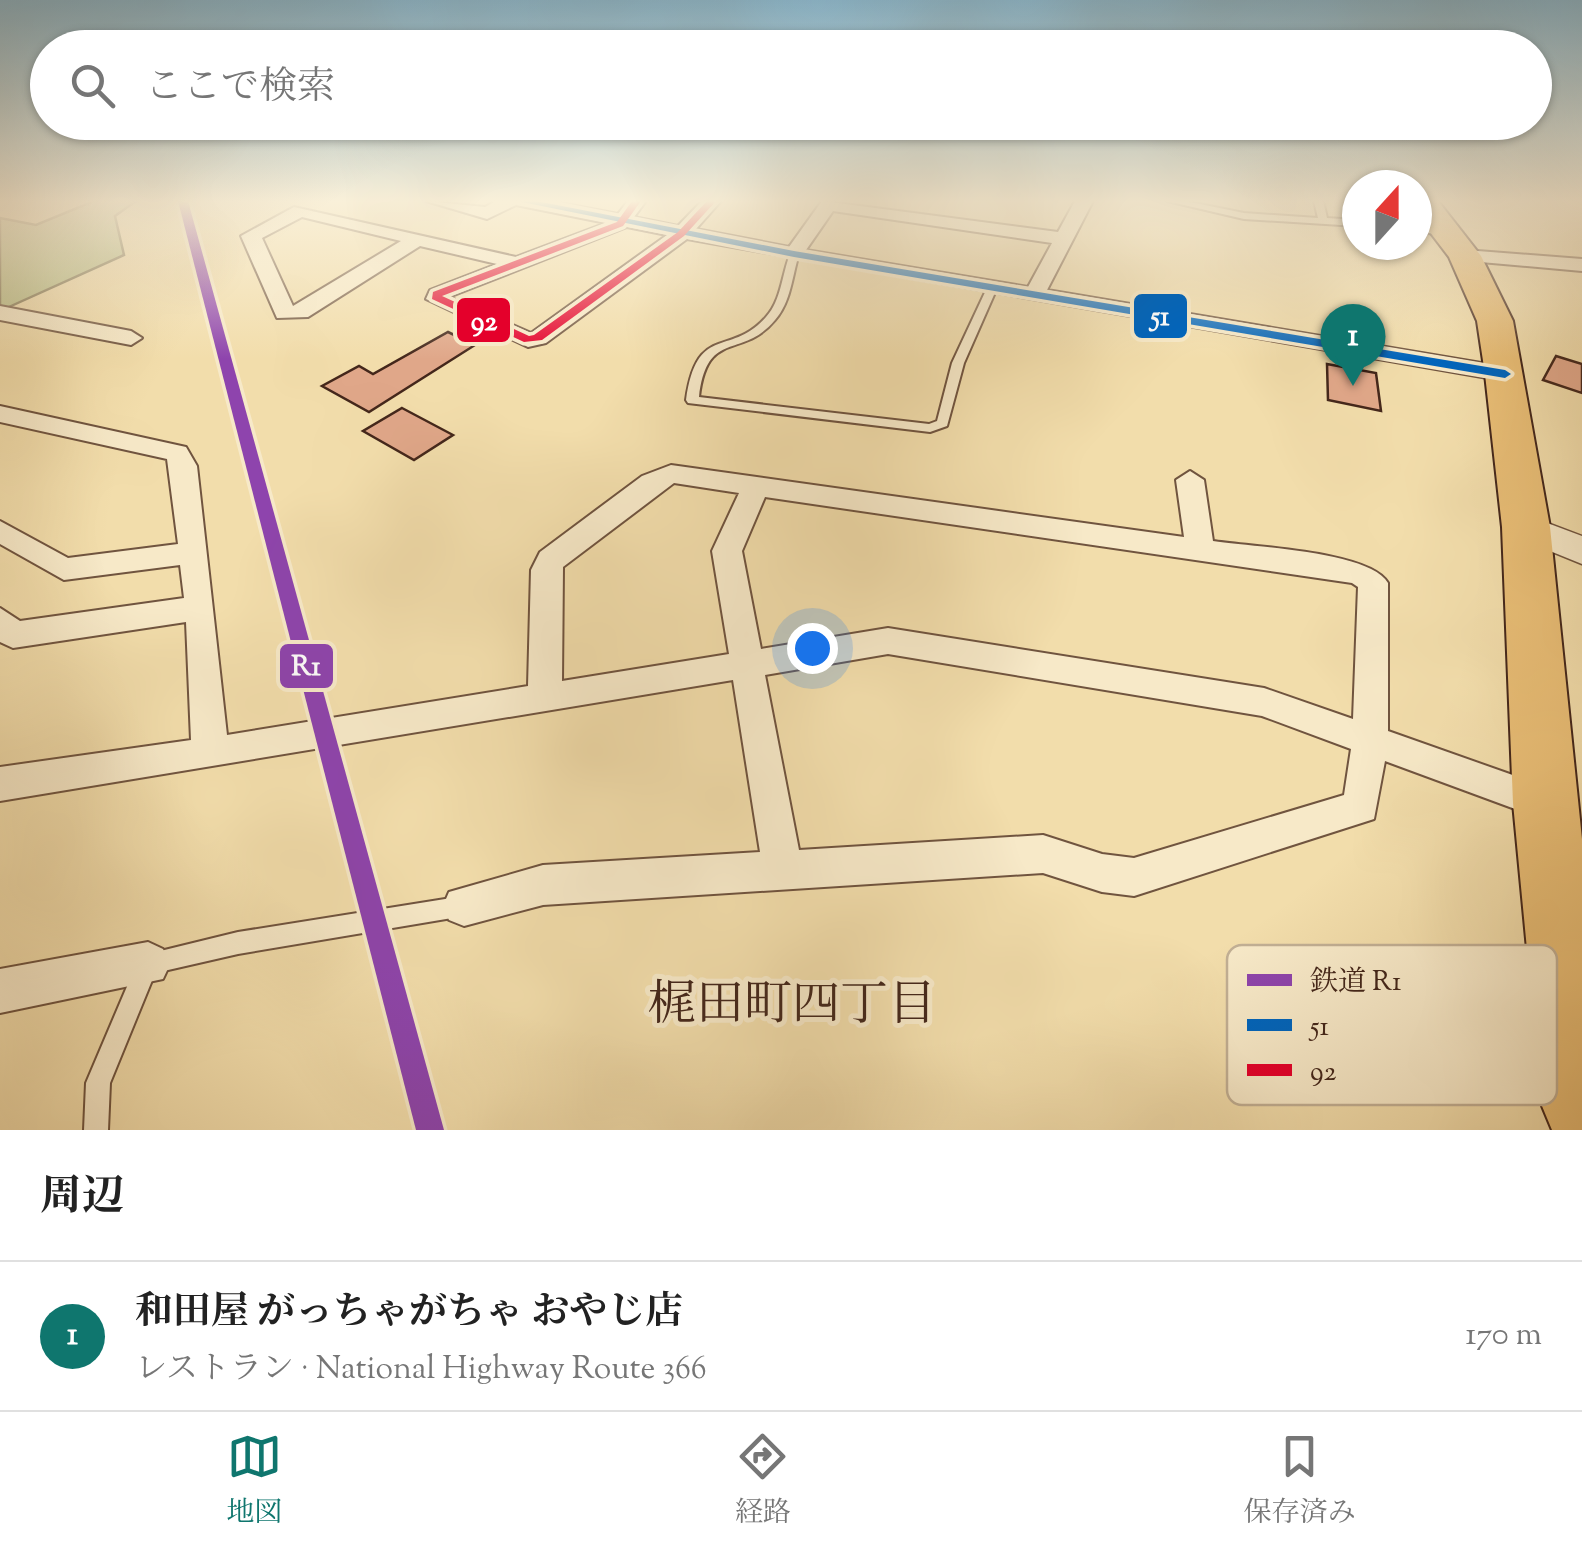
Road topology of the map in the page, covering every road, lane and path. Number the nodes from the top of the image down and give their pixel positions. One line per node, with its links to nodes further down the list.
1 (259, 254): 2 (street)
2 (393, 254)
3 (478, 254): 10 (street)
4 (541, 254): 10 (street)
5 (653, 254): 10 (street)
6 (794, 254): 12 (street); 12 (lane)
7 (1057, 254): 13 (street)
8 (1453, 254): 16 (highway)
9 (1537, 254): 11 (street)
10 (517, 263)
11 (1582, 265)
12 (992, 288): 13 (street)
13 (1034, 295): 16 (street)
14 (0, 314): 15 (street)
15 (131, 338)
16 (1505, 374): 20 (highway)
17 (0, 414): 23 (street)
18 (1190, 480): 22 (street)
19 (756, 486): 22 (street); 27 (street); 28 (street)
20 (1526, 527): 24 (street); 32 (highway)
21 (0, 530): 23 (street)
22 (1200, 550): 29 (street)
23 (194, 552): 25 (street)
24 (1582, 552)
25 (200, 608): 26 (street); 30 (street)
26 (0, 620)
27 (747, 664): 28 (street); 29 (street); 33 (street)
28 (545, 698): 30 (street)
29 (1370, 740): 32 (street); 33 (street)
30 (210, 751): 31 (street)
31 (0, 784)
32 (1545, 803): 35 (highway)
33 (783, 870): 34 (street)
34 (464, 906): 36 (lane)
35 (1571, 945): 38 (highway)
36 (148, 964): 37 (street); 39 (lane)
37 (0, 992)
38 (1582, 1106)
39 (96, 1130)

